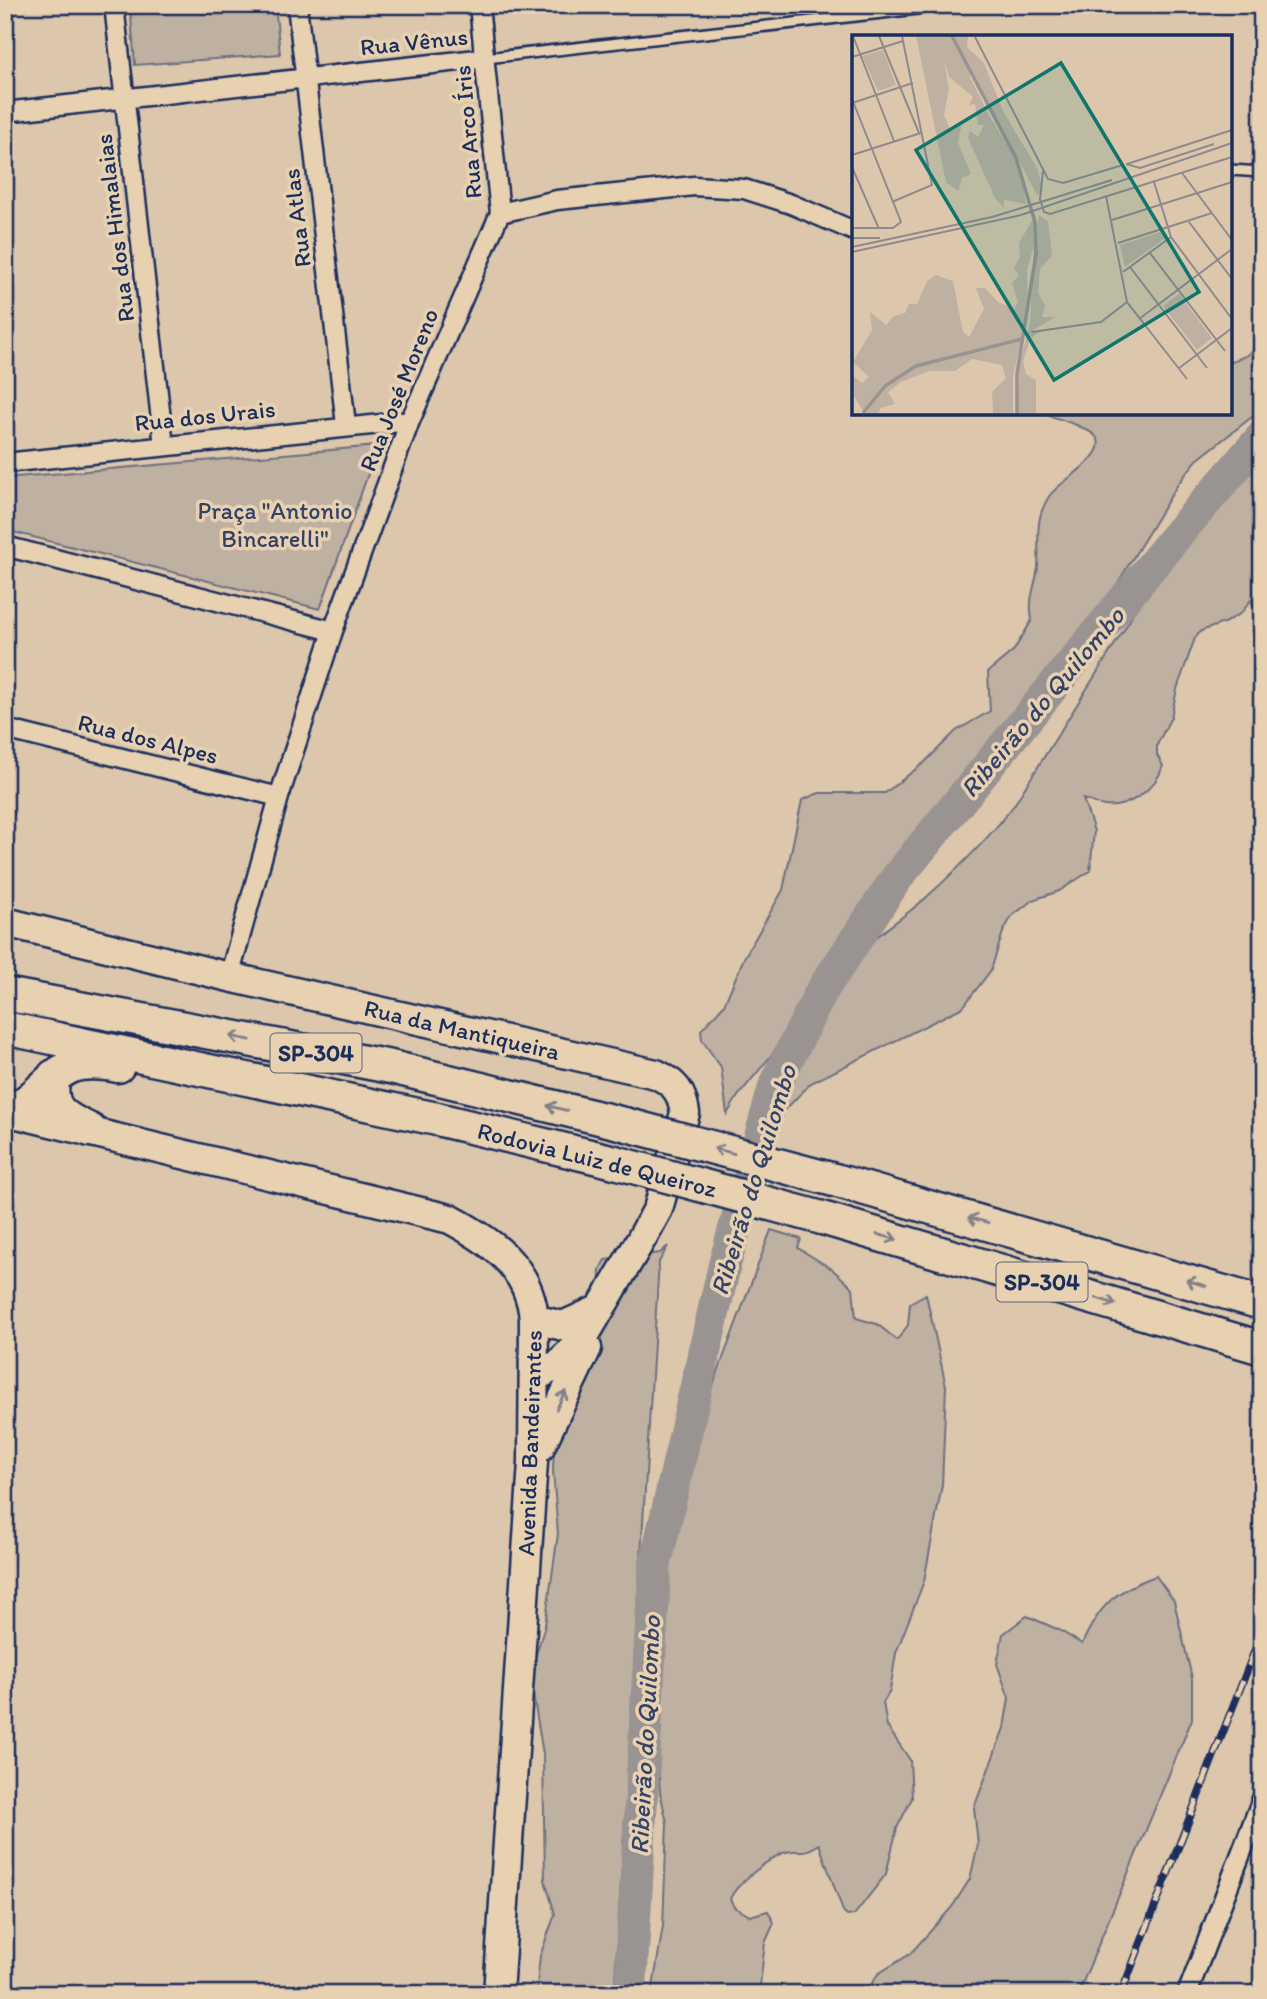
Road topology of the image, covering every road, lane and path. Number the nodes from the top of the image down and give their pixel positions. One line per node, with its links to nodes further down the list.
1 (114, 5): 7 (street, Rua dos Himalaias)
2 (297, 5): 6 (street, Rua Atlas)
3 (479, 5): 5 (street, Rua Arco Íris)
4 (953, 5): 5 (lane, Rua Vênus)
5 (486, 58): 6 (street, Rua Vênus); 11 (street, Rua Arco Íris)
6 (305, 79): 7 (street, Rua Vênus); 14 (street, Rua Atlas)
7 (125, 100): 8 (street, Rua Vênus); 15 (street, Rua dos Himalaias)
8 (5, 112)
9 (1232, 170): 10 (lane)
10 (1262, 172)
11 (499, 213): 12 (street); 13 (street, Rua José Moreno)
12 (852, 231)
13 (410, 421): 14 (street, Rua dos Urais); 18 (street, Rua José Moreno)
14 (345, 425): 15 (street, Rua dos Urais)
15 (164, 446): 16 (street, Rua dos Urais)
16 (5, 463)
17 (5, 545): 18 (street)
18 (333, 631): 20 (street, Rua José Moreno)
19 (5, 729): 20 (street, Rua dos Alpes)
20 (279, 797): 22 (street, Rua José Moreno)
21 (5, 922): 22 (main road, Rua da Mantiqueira)
22 (229, 977): 30 (main road, Rua da Mantiqueira)
23 (5, 993): 29 (highway, Rodovia Luiz de Queiroz / SP-304, one-way to 23, bridge)
24 (5, 1028): 27 (highway, Rodovia Luiz de Queiroz / SP-304)
25 (54, 1076): 26 (highway); 27 (highway); 28 (highway)
26 (8, 1111): 28 (main road, Avenida Bandeirantes)
27 (409, 1114): 32 (highway, Rodovia Luiz de Queiroz / SP-304, one-way to 32, bridge)
28 (90, 1130): 31 (main road, Avenida Bandeirantes)
29 (1262, 1303)
30 (597, 1311): 31 (main road); 33 (main road, Rua da Mantiqueira); 34 (main road, one-way to 30)
31 (534, 1319): 33 (main road, Avenida Bandeirantes)
32 (1262, 1348)
33 (536, 1369): 34 (main road, Avenida Bandeirantes)
34 (533, 1462): 36 (main road, Avenida Bandeirantes)
35 (1262, 1798): 37 (street)
36 (498, 1994)
37 (1187, 1994)

